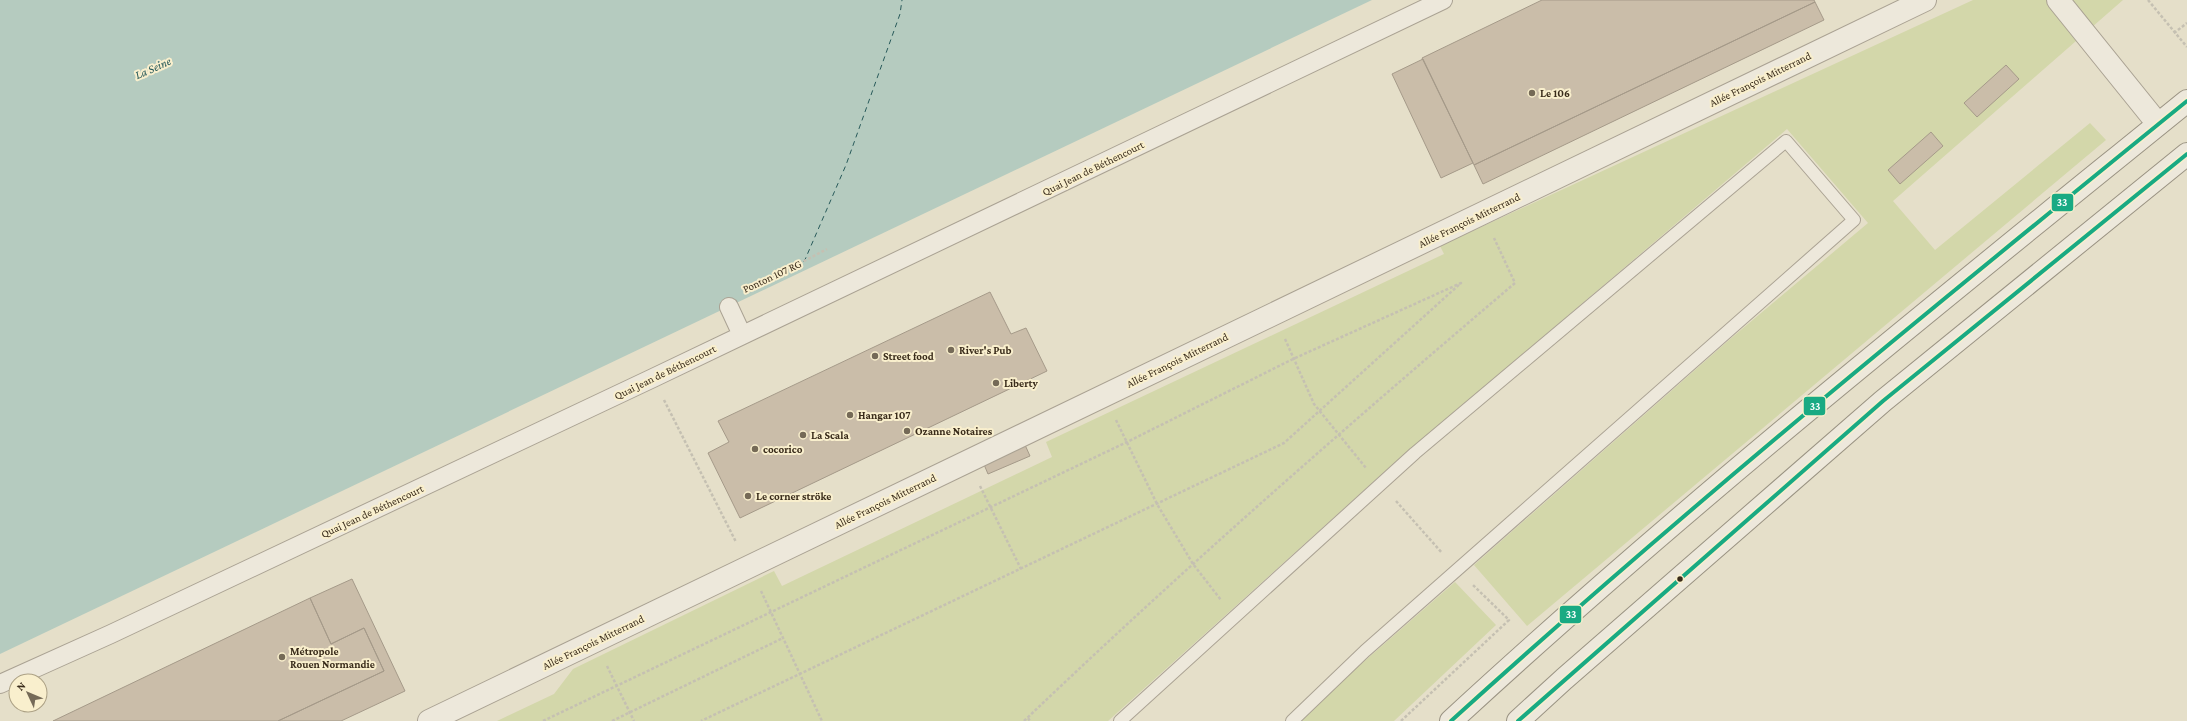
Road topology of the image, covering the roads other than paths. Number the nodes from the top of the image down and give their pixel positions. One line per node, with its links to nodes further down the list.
1 (1443, 0): 8 (street, Quai Jean de Béthencourt)
2 (1925, 0): 10 (main road, Allée François Mitterrand)
3 (2058, 0): 5 (main road)
4 (2187, 101): 5 (main road)
5 (2158, 124): 13 (main road)
6 (2187, 154): 14 (main road)
7 (729, 307): 8 (street)
8 (742, 335): 9 (street, Quai Jean de Béthencourt)
9 (0, 684)
10 (429, 721)
11 (1120, 721): 12 (lane)
12 (1292, 721)
13 (1451, 721)
14 (1518, 721)

